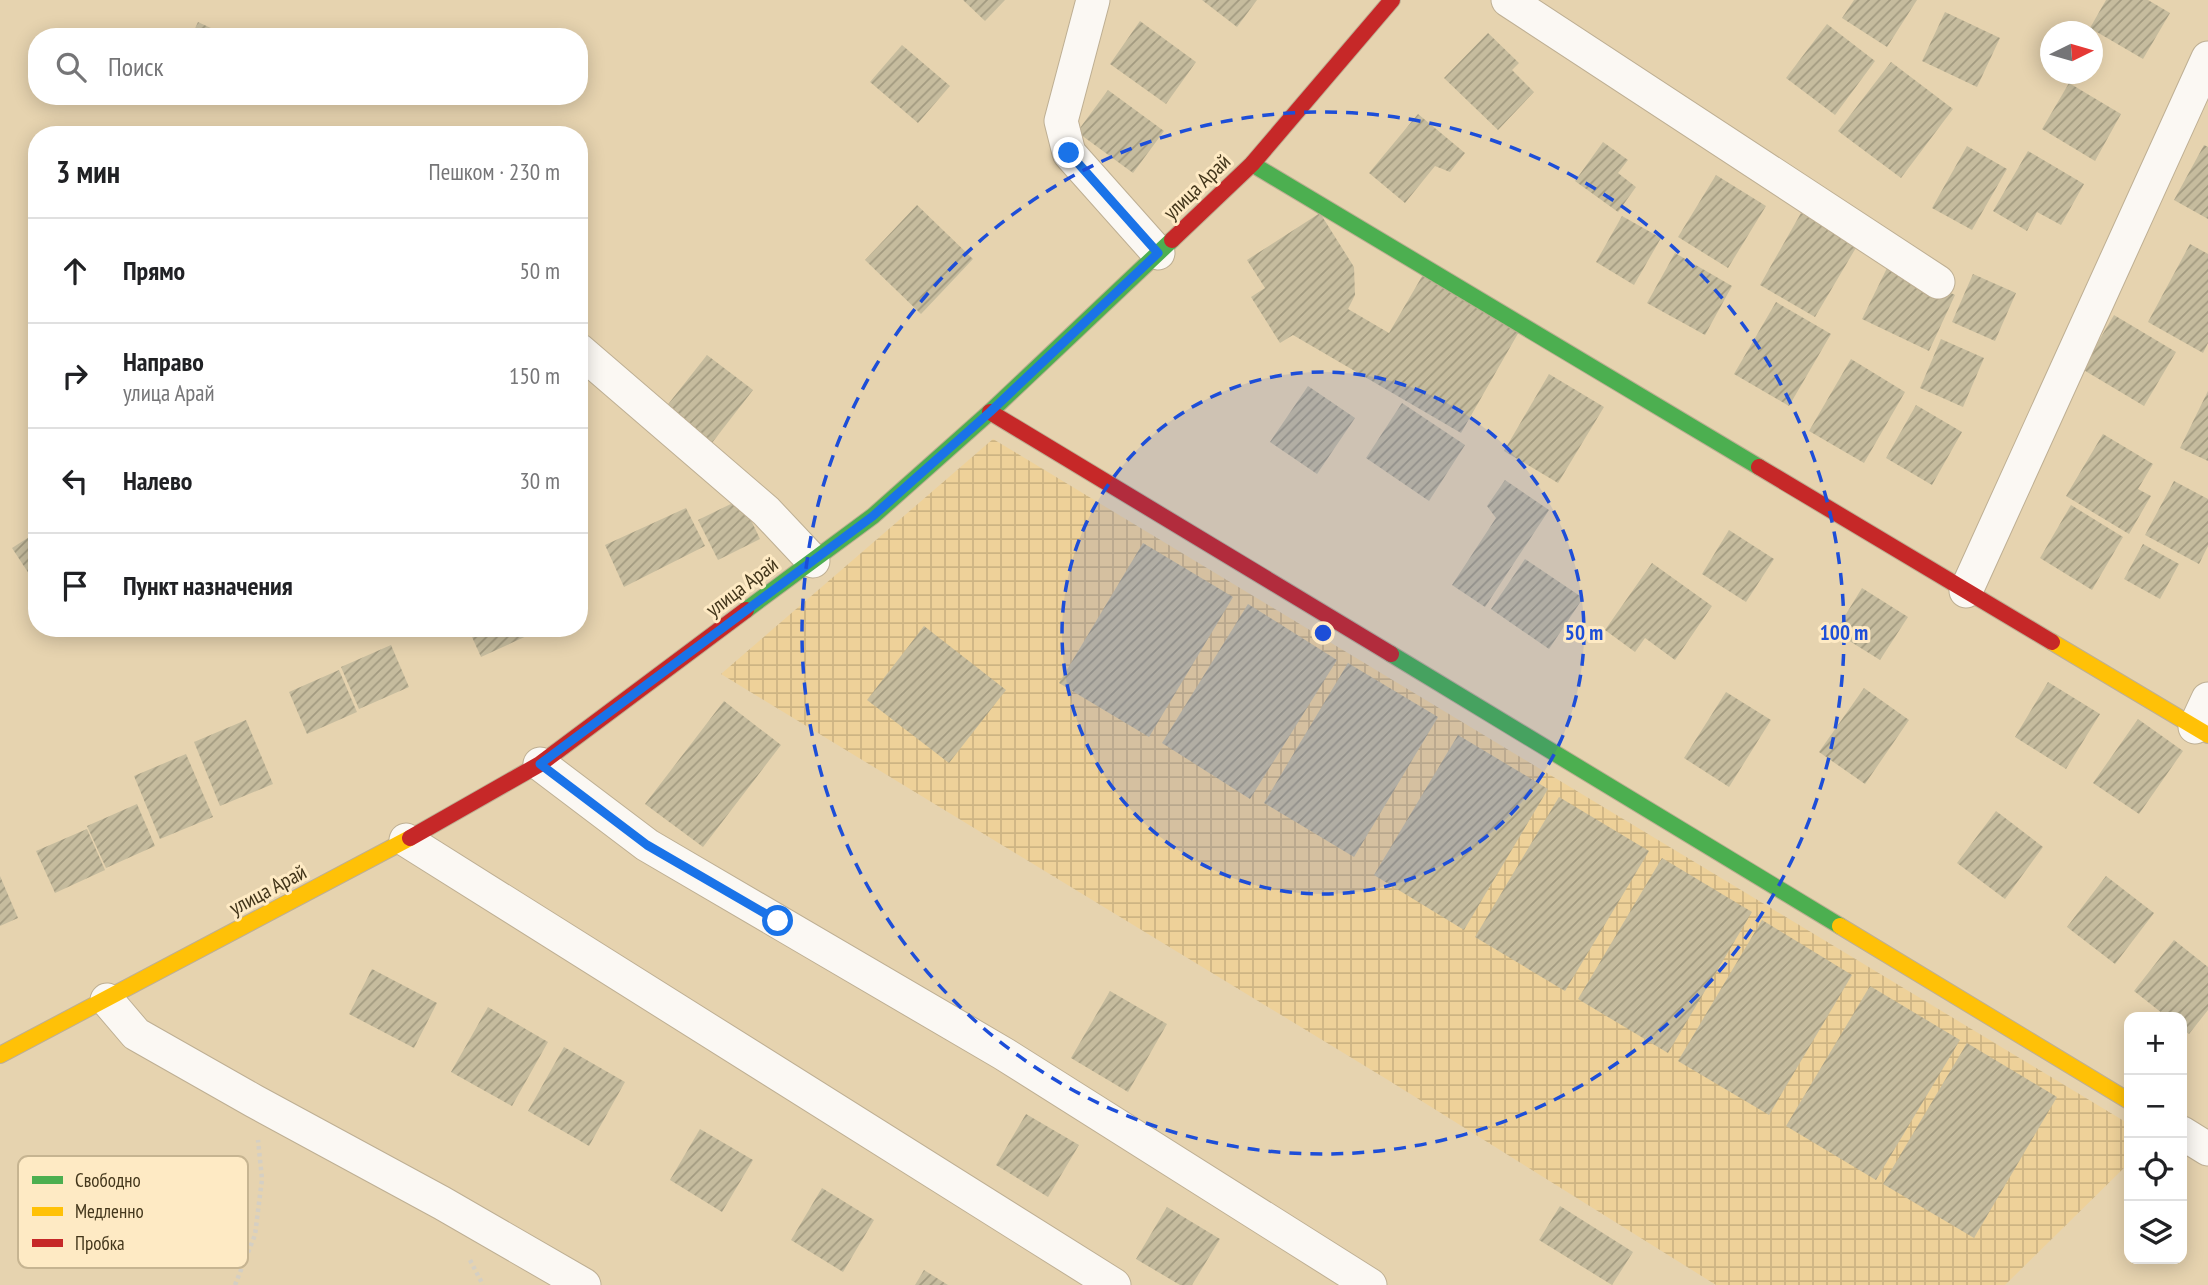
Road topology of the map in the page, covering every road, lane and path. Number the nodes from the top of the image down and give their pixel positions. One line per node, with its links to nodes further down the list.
1 (1093, 0): 6 (street)
2 (1392, 0): 5 (street, улица Арай)
3 (1508, 0): 7 (street)
4 (2208, 58): 11 (street)
5 (1252, 164): 6 (street, улица Арай); 11 (street)
6 (1158, 253): 9 (street, улица Арай)
7 (1938, 282)
8 (588, 358): 10 (street)
9 (990, 412): 10 (street, улица Арай); 17 (street)
10 (813, 561): 13 (street, улица Арай)
11 (1966, 591): 12 (street)
12 (2204, 720)
13 (540, 764): 14 (street, улица Арай); 26 (street)
14 (406, 840): 15 (street, улица Арай); 25 (street)
15 (107, 1000): 16 (street, улица Арай); 18 (street)
16 (0, 1055)
17 (2124, 1098)
18 (254, 1101): 21 (path); 24 (street)
19 (2187, 1136): 20 (street)
20 (2208, 1149)
21 (248, 1252)
22 (242, 1268): 23 (path)
23 (235, 1285)
24 (584, 1285)
25 (1114, 1285)
26 (1370, 1285)

